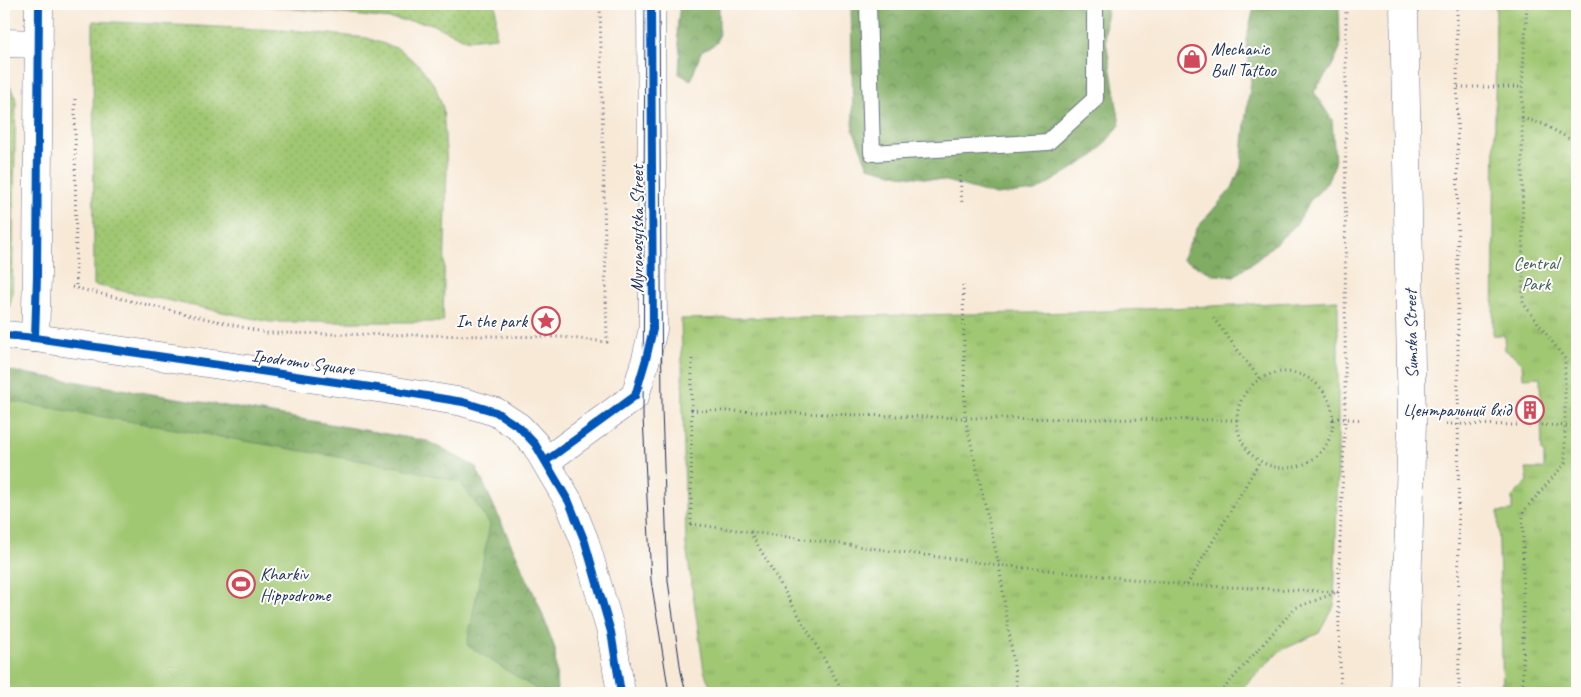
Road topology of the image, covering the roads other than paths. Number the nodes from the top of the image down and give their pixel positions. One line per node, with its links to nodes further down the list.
1 (39, 4): 7 (street)
2 (651, 4): 10 (street, Myronosytska Street)
3 (868, 4): 4 (lane)
4 (1095, 4)
5 (1404, 4): 12 (street, Sumska Street)
6 (4, 43): 7 (street)
7 (39, 44): 9 (street)
8 (4, 335): 9 (street, Ipodromu Square)
9 (35, 338): 10 (street, Ipodromu Square)
10 (546, 461): 11 (street)
11 (621, 693)
12 (1404, 693)

